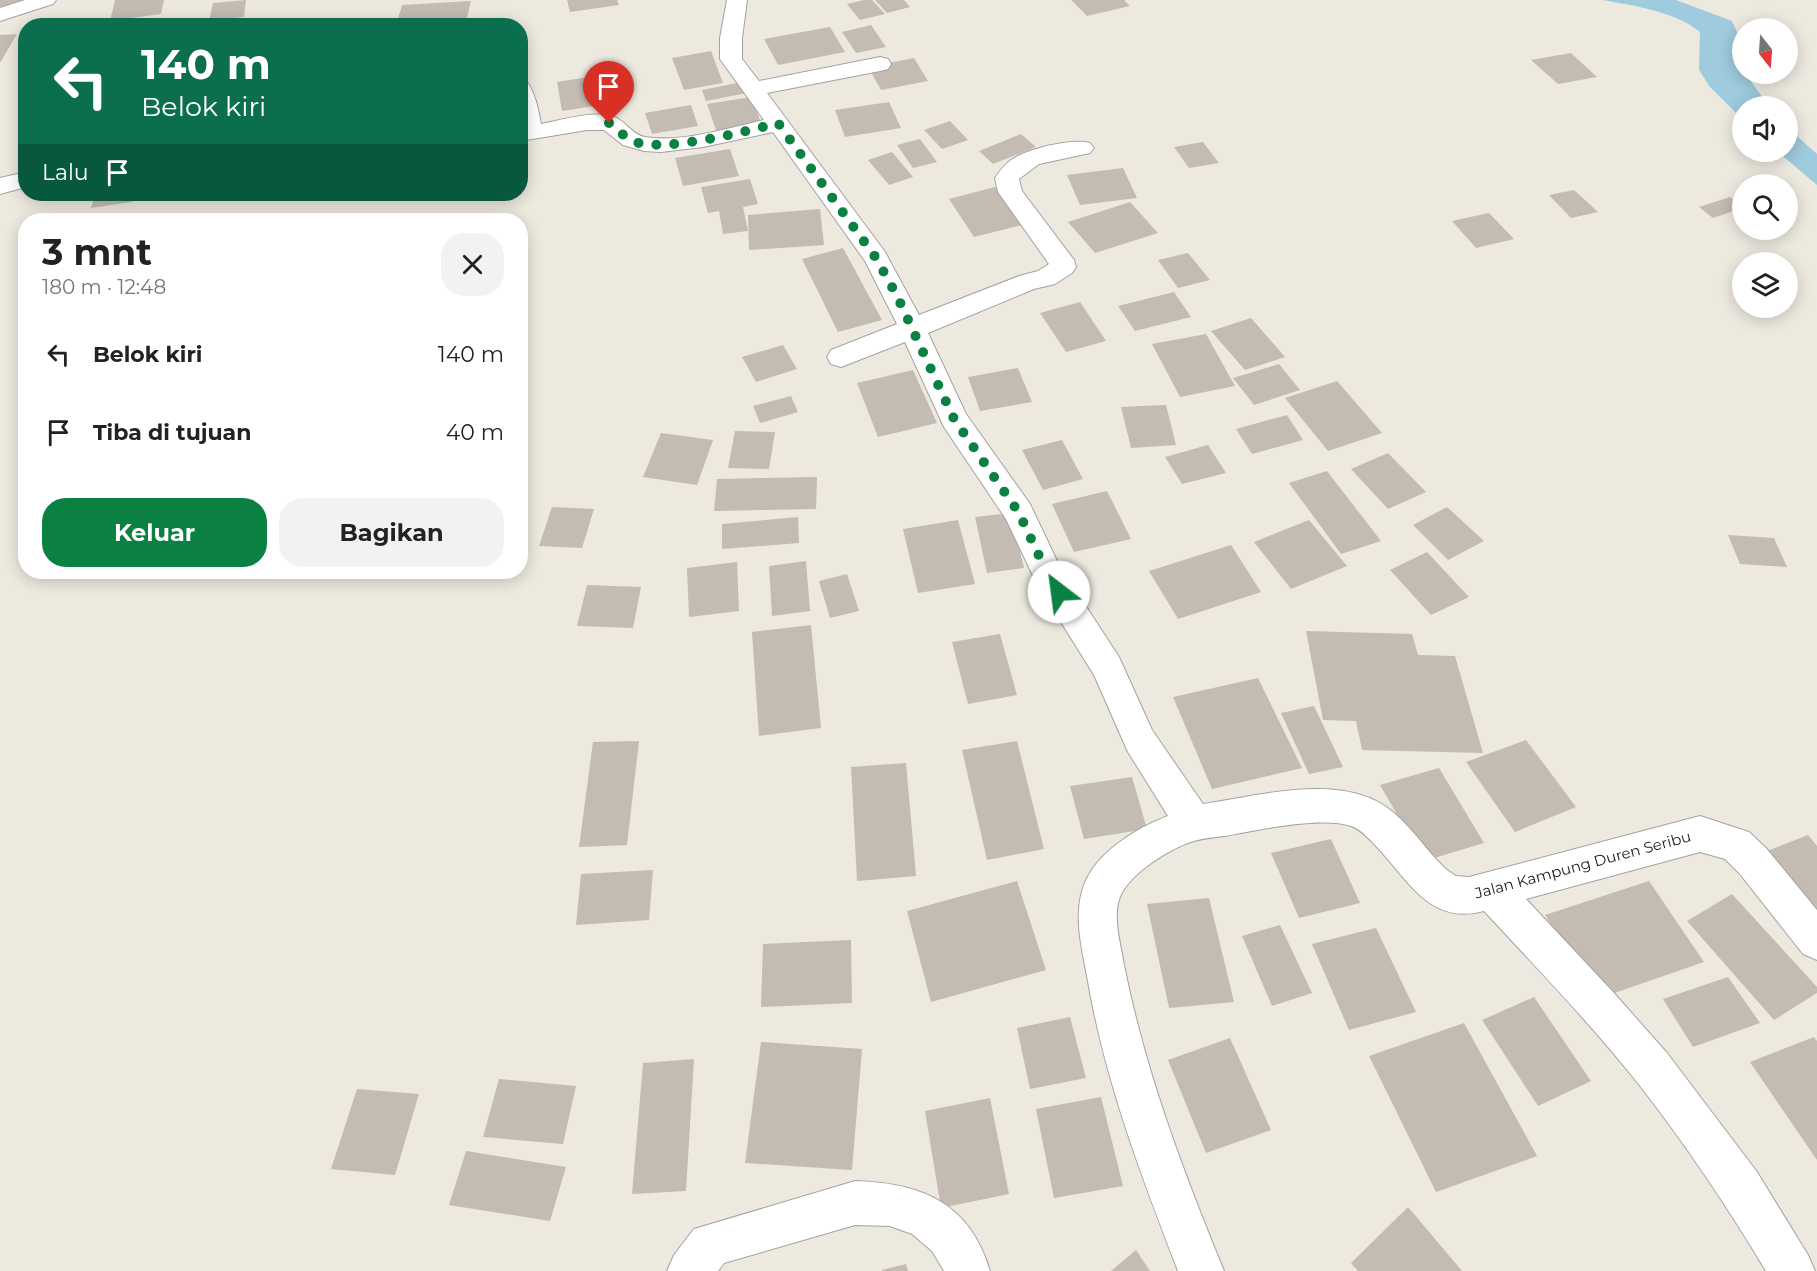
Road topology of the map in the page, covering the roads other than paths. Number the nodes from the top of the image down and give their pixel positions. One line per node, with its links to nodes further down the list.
1 (46, 0): 3 (street)
2 (737, 0): 5 (street)
3 (0, 15)
4 (880, 64): 5 (street)
5 (753, 89): 6 (street)
6 (778, 123): 7 (street); 11 (street)
7 (528, 133)
8 (1082, 148): 11 (street)
9 (18, 181): 10 (street)
10 (0, 186)
11 (912, 328): 12 (street); 13 (street)
12 (841, 357)
13 (1194, 823): 14 (street, Jalan Kampung Duren Seribu); 18 (street, Jalan Kampung Duren Seribu)
14 (1491, 890): 15 (street, Jalan Kampung Duren Seribu); 19 (street)
15 (1817, 939)
16 (690, 1271): 17 (street)
17 (967, 1271)
18 (1201, 1271)
19 (1792, 1271)

